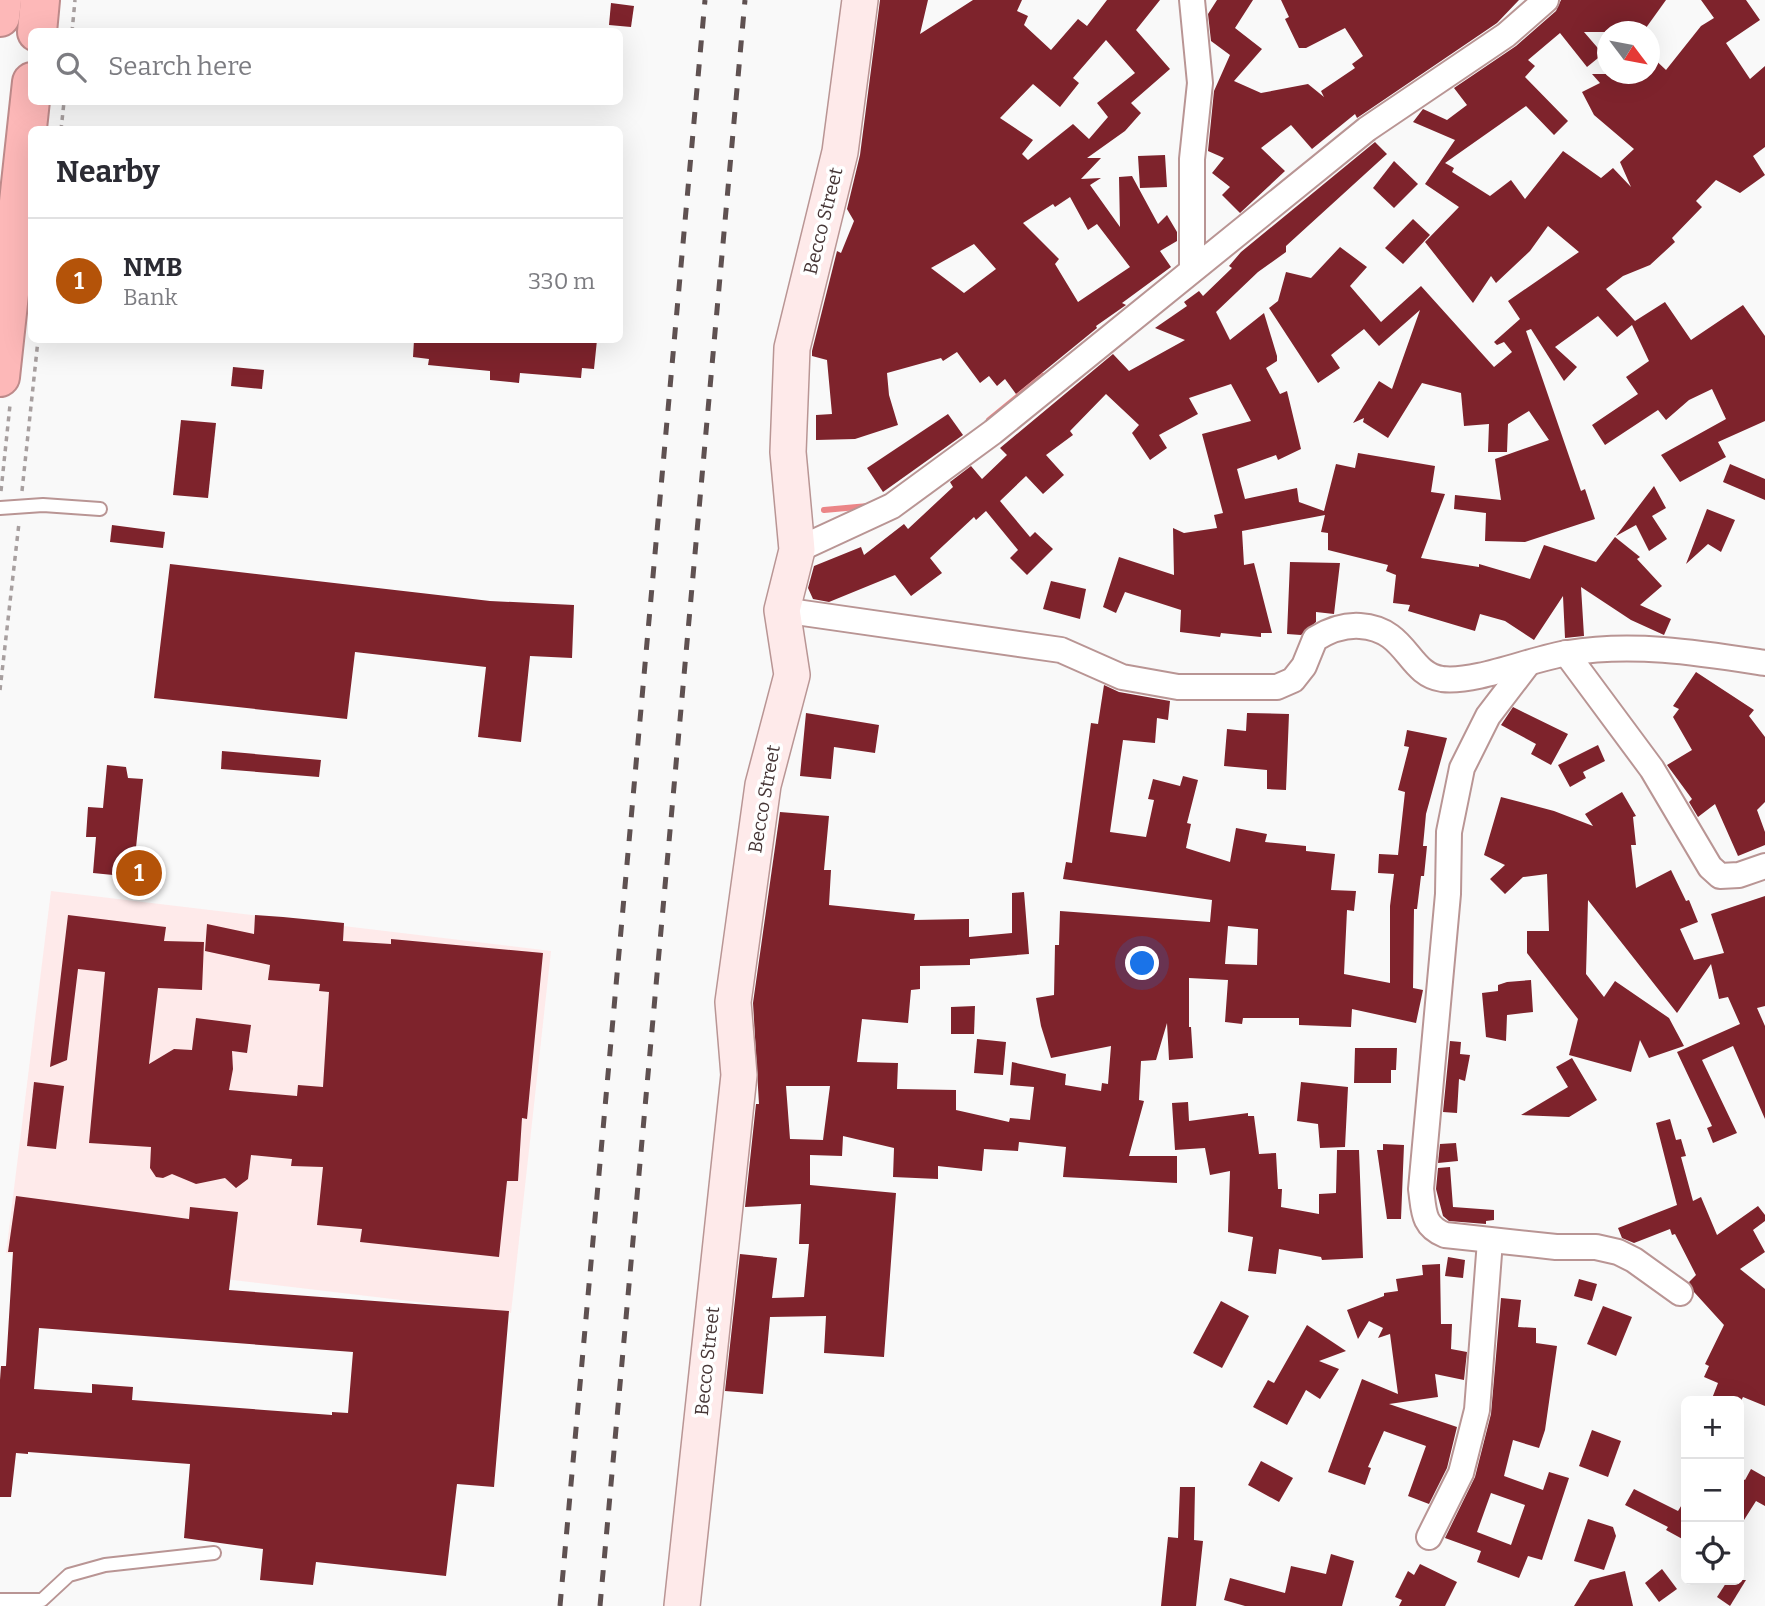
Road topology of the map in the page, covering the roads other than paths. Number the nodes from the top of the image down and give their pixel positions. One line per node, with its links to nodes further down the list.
1 (2, 0): 6 (highway)
2 (40, 0): 7 (highway)
3 (860, 0): 13 (street, Becco Street)
4 (1192, 0): 9 (street)
5 (1546, 0): 9 (street)
6 (0, 17)
7 (37, 28)
8 (30, 105): 10 (highway)
9 (1192, 269): 13 (street)
10 (0, 377)
11 (0, 508): 12 (lane)
12 (100, 509)
13 (797, 550): 14 (street, Becco Street)
14 (782, 610): 17 (street); 24 (street, Becco Street)
15 (1566, 653): 16 (street); 17 (street); 18 (street)
16 (1765, 663)
17 (1527, 665): 19 (street)
18 (1765, 866)
19 (1490, 1241): 20 (street); 21 (street)
20 (1680, 1293)
21 (1429, 1536)
22 (214, 1553): 23 (lane)
23 (0, 1600)
24 (682, 1606)

